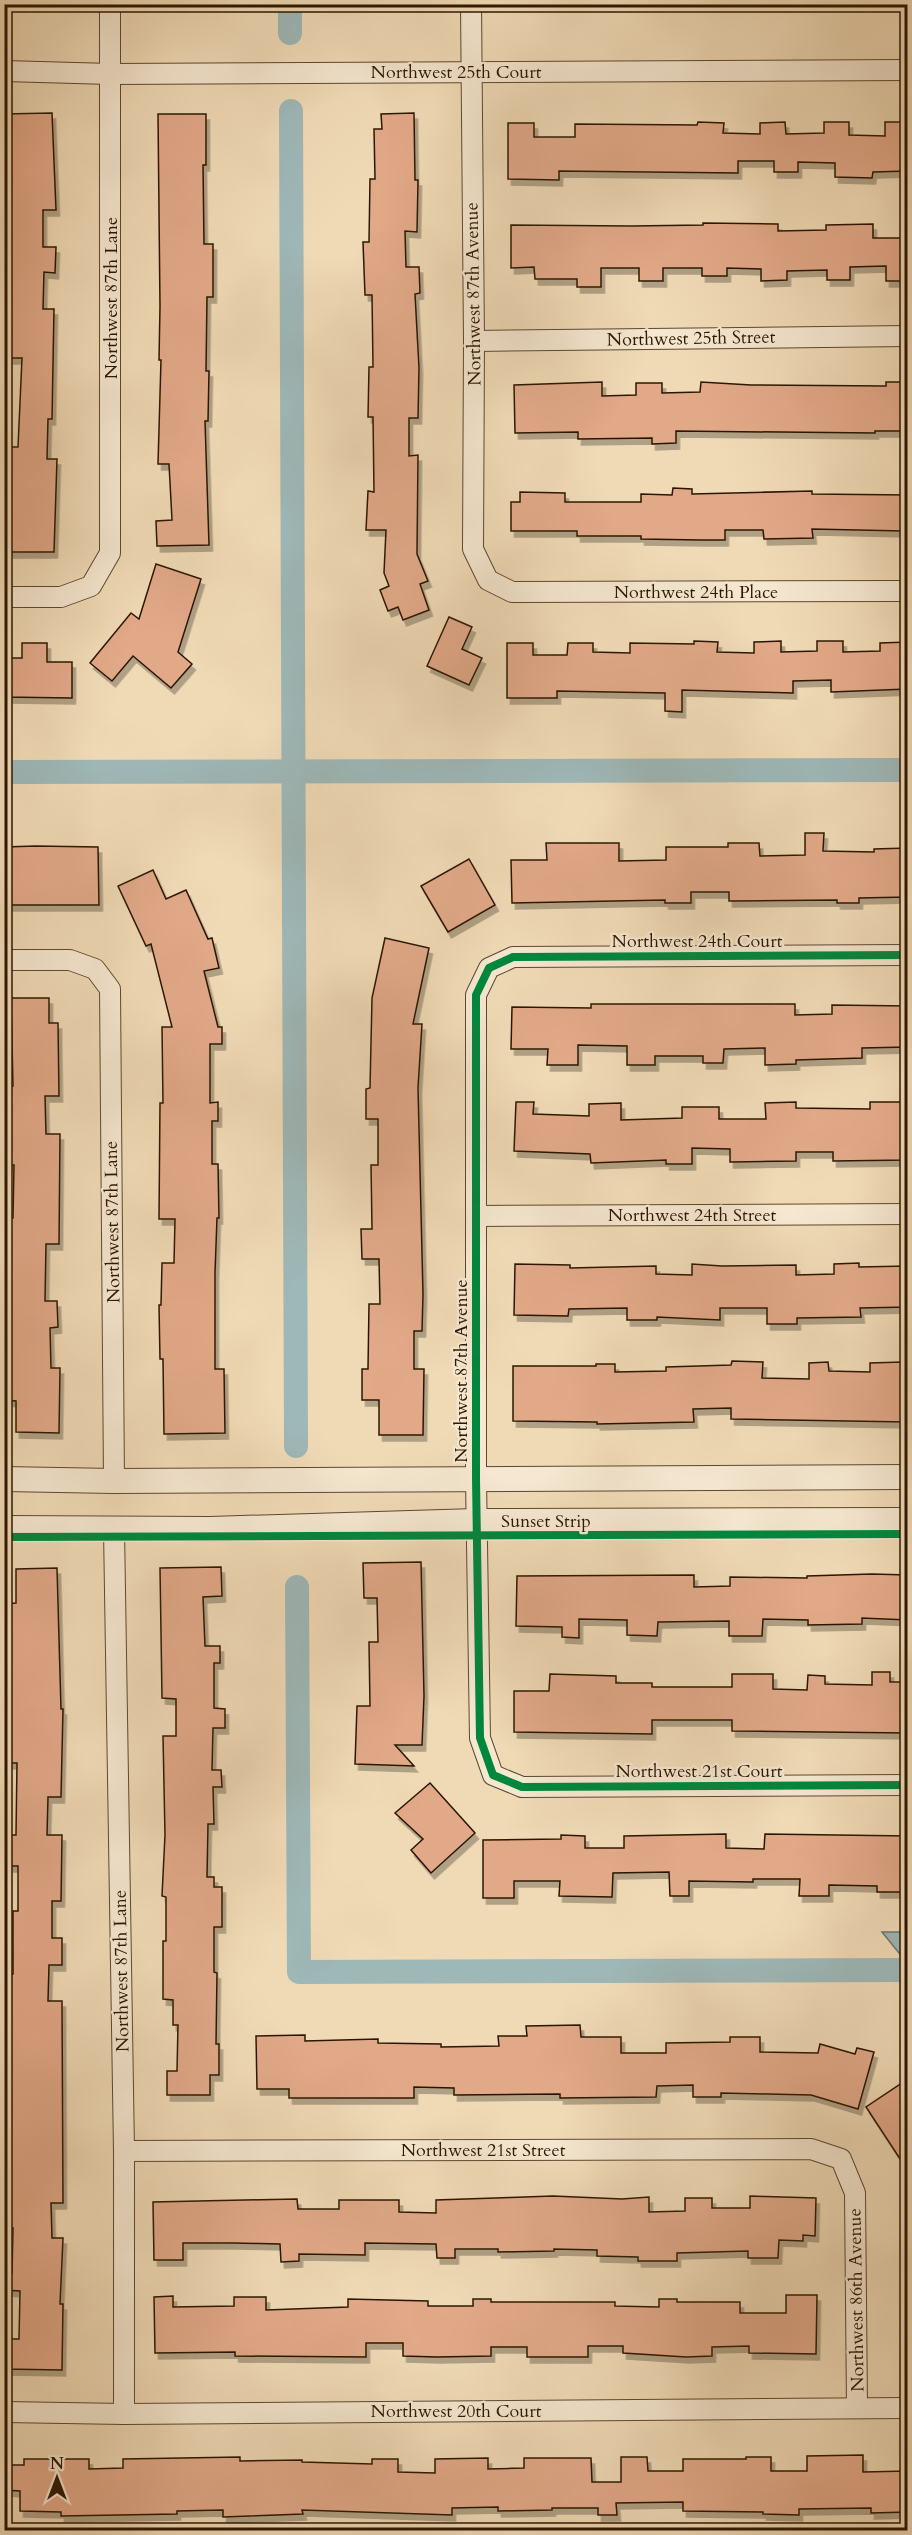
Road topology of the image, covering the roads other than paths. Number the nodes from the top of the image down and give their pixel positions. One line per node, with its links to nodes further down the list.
1 (110, 4): 6 (street, Northwest 87th Lane)
2 (471, 4): 5 (street, Northwest 87th Avenue)
3 (908, 70): 5 (street, Northwest 25th Court)
4 (4, 71): 6 (street, Northwest 25th Court)
5 (471, 72): 6 (street, Northwest 25th Court); 8 (street, Northwest 87th Avenue)
6 (111, 74): 11 (street, Northwest 87th Lane)
7 (908, 336): 8 (street, Northwest 25th Street)
8 (474, 340): 9 (street, Northwest 87th Avenue)
9 (488, 580): 10 (street, Northwest 24th Place)
10 (908, 591)
11 (4, 597)
12 (908, 955): 14 (street, Northwest 24th Court)
13 (4, 960): 20 (street, Northwest 87th Lane)
14 (489, 968): 16 (street, Northwest 87th Avenue)
15 (908, 1214): 16 (street, Northwest 24th Street)
16 (476, 1216): 19 (street, Northwest 87th Avenue)
17 (908, 1477): 19 (street)
18 (4, 1479): 20 (street)
19 (476, 1479): 20 (street); 22 (street, Northwest 87th Avenue)
20 (114, 1481)
21 (908, 1520): 22 (street, Sunset Strip)
22 (476, 1521): 24 (street, Sunset Strip); 25 (street, Northwest 87th Avenue)
23 (4, 1528): 24 (street, Sunset Strip)
24 (114, 1529): 27 (street, Northwest 87th Lane)
25 (493, 1775): 26 (street, Northwest 21st Court)
26 (908, 1785)
27 (124, 2151): 28 (street, Northwest 21st Street); 32 (street, Northwest 87th Lane)
28 (841, 2159): 29 (street, Northwest 86th Avenue)
29 (857, 2408): 30 (street, Northwest 20th Court); 32 (street, Northwest 20th Court)
30 (908, 2408)
31 (4, 2412): 32 (street, Northwest 20th Court)
32 (124, 2414)

